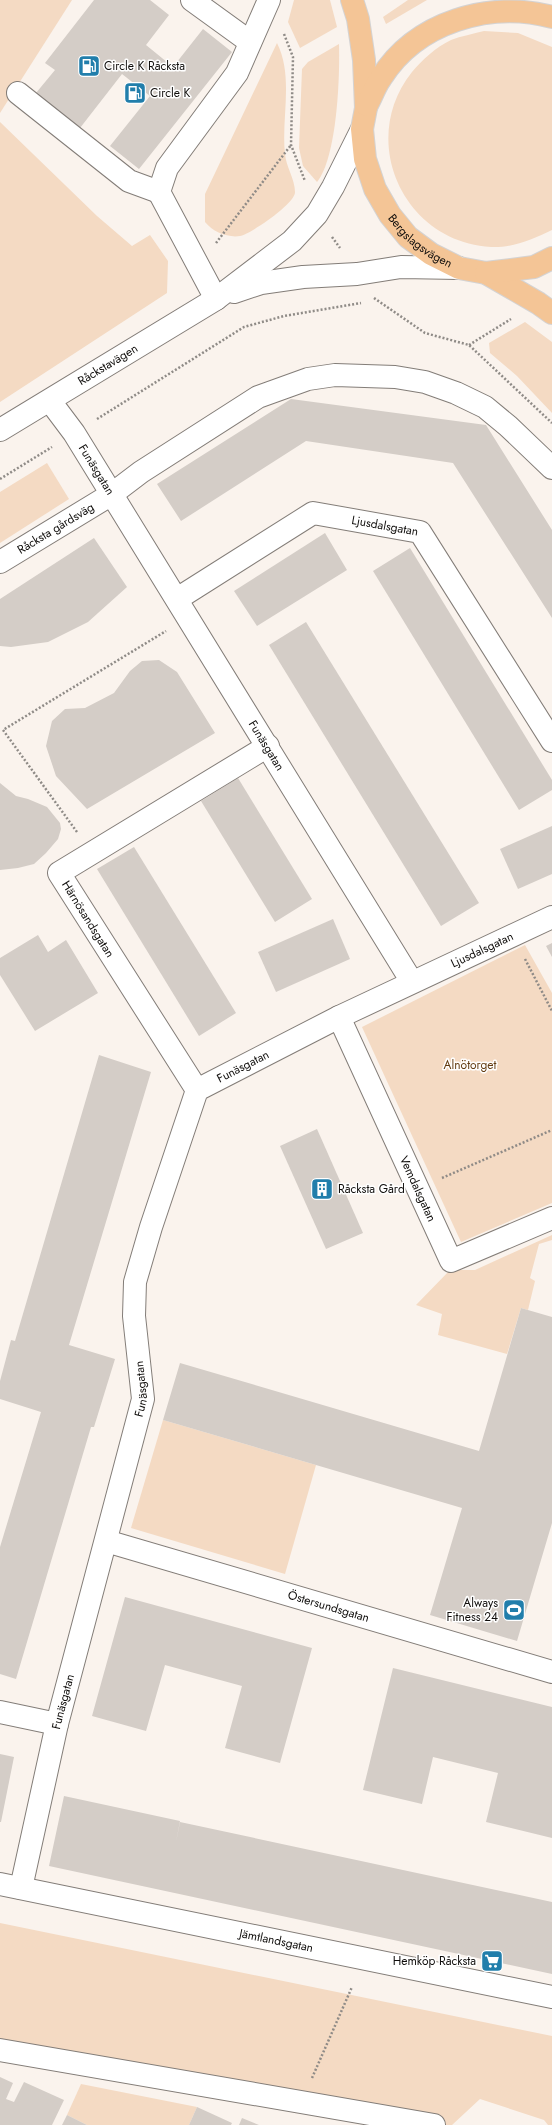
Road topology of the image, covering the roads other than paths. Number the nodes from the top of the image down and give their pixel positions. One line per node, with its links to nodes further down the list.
1 (192, 0): 6 (street)
2 (269, 0): 6 (street)
3 (352, 0): 8 (main road, Bergslagsvägen)
4 (506, 4): 5 (main road); 8 (main road)
5 (552, 17)
6 (250, 42): 9 (street)
7 (18, 94): 9 (street)
8 (364, 119): 11 (main road, Bergslagsvägen); 13 (street, Råckstavägen)
9 (159, 192): 13 (street)
10 (552, 258): 12 (main road)
11 (459, 268): 12 (main road, Bergslagsvägen); 13 (street, Råckstavägen)
12 (486, 274): 14 (main road, Bergslagsvägen)
13 (216, 299): 15 (street, Råckstavägen)
14 (552, 313)
15 (50, 401): 16 (street, Råckstavägen); 18 (street, Funäsgatan)
16 (0, 430)
17 (552, 468): 18 (street, Råcksta gårdsväg)
18 (112, 494): 19 (street, Råcksta gårdsväg); 20 (street, Funäsgatan)
19 (0, 562)
20 (176, 599): 21 (street, Ljusdalsgatan); 22 (street, Funäsgatan)
21 (552, 741)
22 (268, 746): 24 (street, Funäsgatan); 26 (street, Härnösandsgatan)
23 (552, 917): 24 (street, Ljusdalsgatan)
24 (412, 982): 25 (street, Funäsgatan)
25 (339, 1017): 26 (street, Funäsgatan); 27 (street, Vemdalsgatan)
26 (197, 1090): 28 (street, Funäsgatan)
27 (552, 1218)
28 (106, 1541): 29 (street, Östersundsgatan); 31 (street, Funäsgatan)
29 (552, 1672)
30 (0, 1712): 31 (street)
31 (57, 1724): 32 (street, Funäsgatan)
32 (10, 1886): 33 (street, Jämtlandsgatan)
33 (552, 1997)
34 (0, 2050): 35 (street)
35 (434, 2125)

